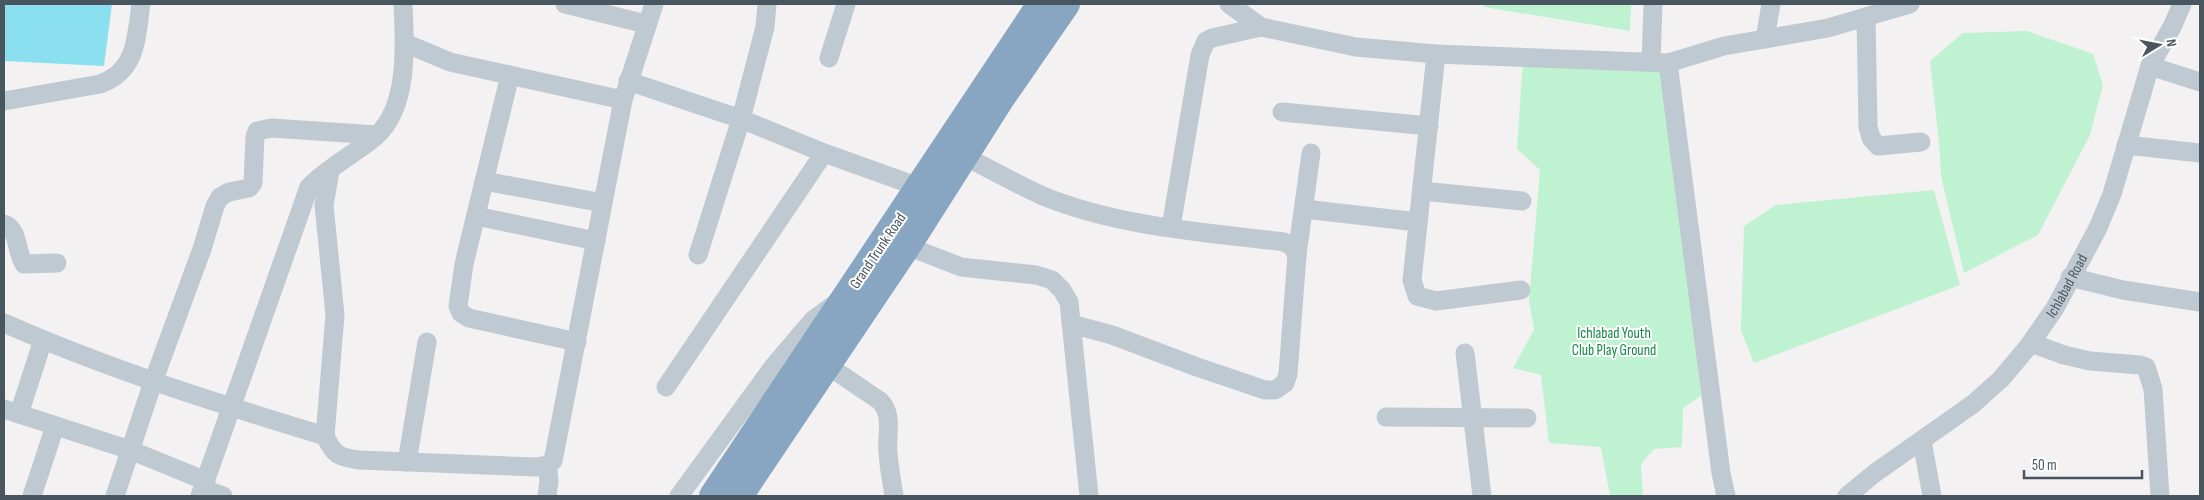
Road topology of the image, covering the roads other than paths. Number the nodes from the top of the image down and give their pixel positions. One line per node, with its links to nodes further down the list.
1 (141, 4): 28 (street)
2 (403, 4): 19 (street)
3 (565, 4): 14 (street)
4 (654, 4): 16 (street)
5 (768, 4): 30 (street)
6 (846, 4): 21 (street)
7 (1040, 4): 41 (highway, Grand Trunk Road)
8 (1066, 4): 38 (highway, Grand Trunk Road)
9 (1230, 4): 17 (street)
10 (1653, 4): 22 (street)
11 (1771, 4): 18 (street)
12 (1910, 4): 15 (street)
13 (2182, 4): 23 (street, Ichlabad Road)
14 (612, 10): 16 (street)
15 (1866, 17): 18 (street); 33 (street)
16 (646, 24): 25 (street)
17 (1262, 27): 20 (street); 49 (street)
18 (1765, 39): 22 (street)
19 (405, 43): 24 (street); 32 (street)
20 (1436, 54): 22 (street); 31 (street)
21 (829, 58)
22 (1660, 62): 91 (street)
23 (2150, 66): 26 (street); 34 (street, Ichlabad Road)
24 (510, 75): 27 (street); 40 (street)
25 (628, 81): 27 (street); 30 (street)
26 (2200, 82)
27 (622, 100): 44 (street)
28 (4, 101)
29 (1282, 112): 31 (street)
30 (741, 119): 35 (street); 52 (street)
31 (1429, 126): 42 (street)
32 (377, 135): 39 (street); 67 (street)
33 (1921, 142)
34 (2126, 145): 37 (street); 55 (street, Ichlabad Road)
35 (824, 153): 41 (street); 68 (street)
36 (1312, 153): 45 (street)
37 (2200, 153)
38 (964, 156): 49 (street); 51 (highway, Grand Trunk Road)
39 (330, 170): 69 (street); 75 (street)
40 (484, 181): 44 (street); 46 (street)
41 (919, 187): 57 (highway, Grand Trunk Road)
42 (1422, 191): 43 (street); 47 (street)
43 (1522, 201)
44 (603, 203): 50 (street)
45 (1304, 209): 47 (street); 53 (street)
46 (476, 216): 50 (street); 63 (street)
47 (1418, 222): 56 (street)
48 (4, 224): 54 (street)
49 (1171, 227): 53 (street)
50 (596, 240): 63 (street)
51 (907, 246): 60 (street); 66 (highway, Grand Trunk Road)
52 (698, 255)
53 (1297, 255): 60 (street)
54 (57, 263)
55 (2070, 277): 58 (street); 64 (street, Ichlabad Road)
56 (1522, 290)
57 (849, 294): 85 (street); 86 (highway, Grand Trunk Road)
58 (2200, 302)
59 (4, 323): 61 (street)
60 (1071, 324): 89 (street)
61 (43, 340): 67 (street); 70 (street)
62 (427, 342): 78 (street)
63 (577, 342): 79 (street)
64 (2031, 343): 76 (street, Ichlabad Road); 94 (street)
65 (1464, 353): 72 (street)
66 (827, 365): 87 (highway, Grand Trunk Road); 88 (street)
67 (153, 382): 69 (street); 77 (street)
68 (666, 387)
69 (230, 407): 75 (street); 80 (street)
70 (11, 411): 74 (street)
71 (1386, 417): 72 (street)
72 (1472, 418): 73 (street); 90 (street)
73 (1527, 418)
74 (55, 426): 77 (street); 81 (street)
75 (325, 436): 78 (street)
76 (1922, 441): 92 (street, Ichlabad Road); 93 (street)
77 (130, 450): 80 (street); 82 (street)
78 (407, 462): 79 (street)
79 (547, 465): 84 (street)
80 (203, 489): 83 (street)
81 (32, 496)
82 (115, 496)
83 (223, 496)
84 (547, 496)
85 (679, 496)
86 (713, 496)
87 (739, 496)
88 (894, 496)
89 (1089, 496)
90 (1482, 496)
91 (1726, 496)
92 (1847, 496)
93 (1932, 496)
94 (2160, 496)

